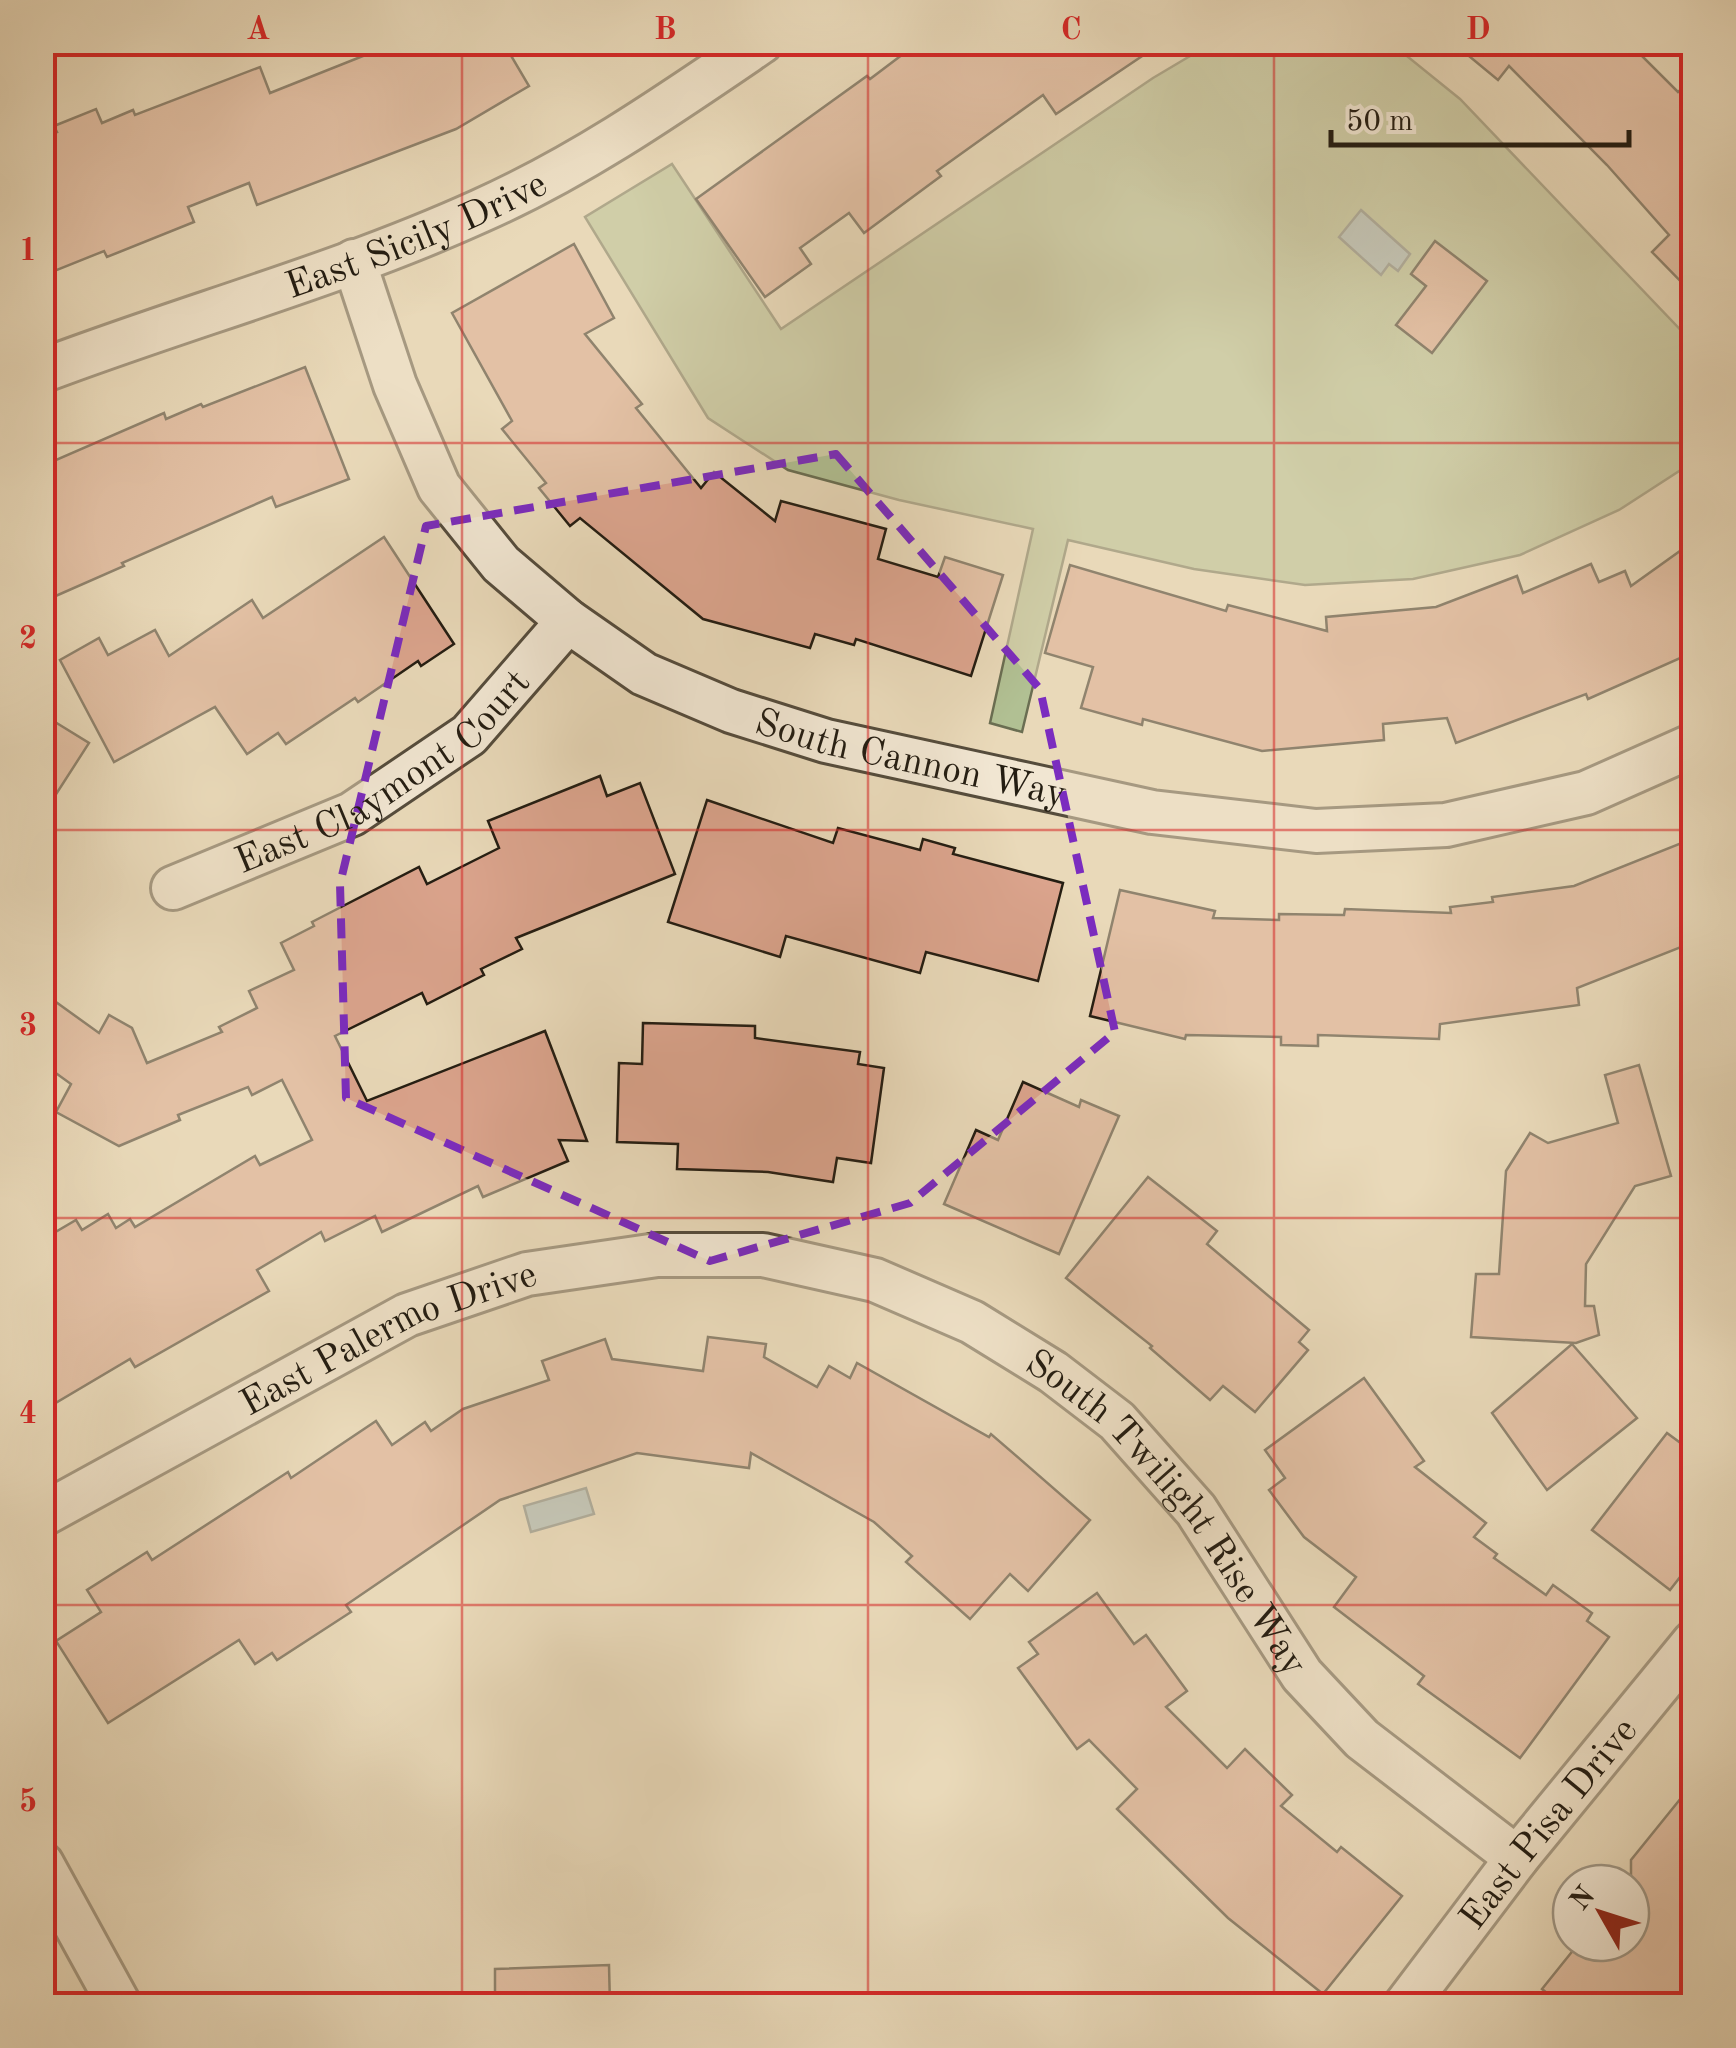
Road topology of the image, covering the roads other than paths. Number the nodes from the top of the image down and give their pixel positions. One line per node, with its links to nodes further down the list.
1 (762, 42): 2 (street, East Sicily Drive)
2 (354, 261): 3 (street, East Sicily Drive); 4 (street, South Cannon Way)
3 (42, 371)
4 (568, 621): 5 (street, South Cannon Way); 6 (street, East Claymont Court)
5 (1694, 745)
6 (173, 888)
7 (764, 1255): 8 (street, East Palermo Drive); 10 (street, South Twilight Rise Way)
8 (42, 1515)
9 (1694, 1642): 10 (street, East Pisa Drive)
10 (1518, 1858): 13 (street, East Pisa Drive)
11 (42, 1864): 12 (street)
12 (120, 2006)
13 (1406, 2006)

